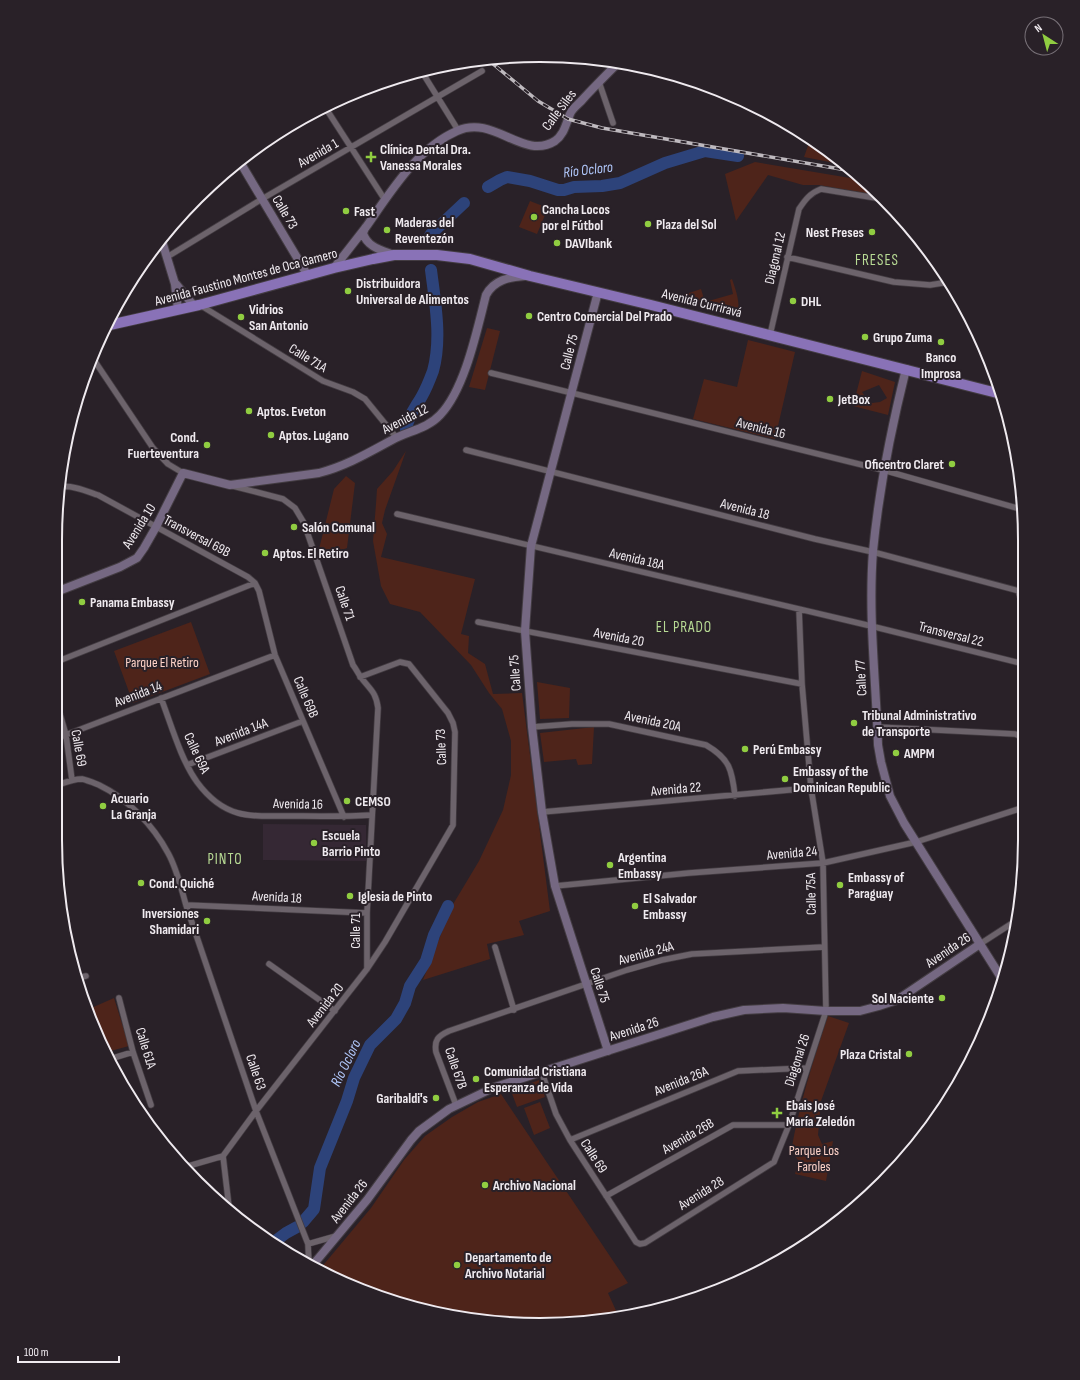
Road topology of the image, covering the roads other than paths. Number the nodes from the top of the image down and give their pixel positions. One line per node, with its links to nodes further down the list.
1 (613, 68): 4 (street, Calle Siles)
2 (482, 71): 5 (street, Avenida 1)
3 (424, 76): 5 (street)
4 (599, 82): 7 (street); 8 (street, Calle Siles)
5 (437, 97): 8 (street); 9 (street, Avenida 1)
6 (328, 112): 9 (street)
7 (613, 123)
8 (458, 130): 13 (street, Calle Siles)
9 (350, 148): 12 (street, Avenida 1); 13 (street)
10 (243, 166): 12 (street, Calle 73)
11 (873, 197): 18 (street, Diagonal 12)
12 (262, 199): 17 (street, Avenida 1); 20 (street, Calle 73)
13 (385, 200): 14 (street, Calle Siles)
14 (366, 227): 16 (street); 19 (street, Calle Siles)
15 (164, 246): 17 (street)
16 (394, 255): 19 (highway, Avenida Faustino Montes de Oca Gamero); 21 (highway, Avenida Curriravá)
17 (167, 257): 23 (street)
18 (787, 257): 22 (street); 28 (street, Diagonal 12)
19 (334, 268): 20 (highway, Avenida Faustino Montes de Oca Gamero)
20 (308, 276): 25 (highway, Avenida Faustino Montes de Oca Gamero)
21 (530, 276): 24 (highway, Avenida Curriravá); 34 (street, Avenida 12)
22 (943, 283)
23 (175, 284): 25 (street); 26 (street)
24 (598, 292): 28 (highway, Avenida Curriravá); 33 (street, Calle 75)
25 (197, 306): 26 (highway, Avenida Faustino Montes de Oca Gamero); 34 (street, Calle 71A)
26 (178, 310): 27 (highway, Avenida Faustino Montes de Oca Gamero)
27 (114, 324)
28 (770, 335): 30 (highway, Avenida Curriravá)
29 (96, 363): 38 (street, Calle 71)
30 (906, 369): 32 (highway, Avenida Curriravá); 36 (street, Calle 77)
31 (491, 373): 33 (street, Avenida 16)
32 (995, 392)
33 (572, 393): 36 (street, Avenida 16); 37 (street, Calle 75)
34 (396, 437): 39 (street, Avenida 12)
35 (466, 450): 37 (street, Avenida 18)
36 (883, 470): 41 (street, Avenida 16); 45 (street, Calle 77)
37 (550, 471): 44 (street, Calle 75); 45 (street, Avenida 18)
38 (183, 473): 39 (street, Calle 71); 43 (street, Avenida 10)
39 (230, 485): 56 (street, Calle 71)
40 (65, 486): 43 (street, Transversal 69B)
41 (1017, 508)
42 (397, 514): 44 (street, Avenida 18A)
43 (156, 527): 46 (street, Transversal 69B); 47 (street, Avenida 10)
44 (531, 546): 49 (street, Avenida 18A); 52 (street, Calle 75)
45 (873, 552): 48 (street, Avenida 18); 51 (street, Calle 77)
46 (255, 583): 53 (street, Calle 69B); 54 (street)
47 (62, 590)
48 (1018, 591)
49 (799, 610): 51 (street, Avenida 18A); 57 (street, Calle 75A)
50 (478, 622): 52 (street, Avenida 20)
51 (871, 626): 55 (street, Transversal 22); 62 (street, Calle 77)
52 (525, 631): 57 (street, Avenida 20); 61 (street, Calle 75)
53 (275, 655): 58 (street, Avenida 14); 60 (street, Calle 69B)
54 (62, 660)
55 (1018, 663)
56 (360, 677): 74 (street, Calle 71); 76 (street, Calle 73)
57 (802, 684): 69 (street, Calle 75A)
58 (161, 698): 63 (street, Avenida 14); 66 (street, Calle 69A)
59 (62, 721): 63 (street, Calle 69)
60 (303, 721): 66 (street, Avenida 14A); 75 (street, Calle 69B)
61 (532, 727): 70 (street, Avenida 20A); 73 (street, Calle 75)
62 (877, 727): 64 (street); 77 (street, Calle 77)
63 (66, 735): 65 (street, Avenida 14); 67 (street, Calle 69)
64 (1018, 735)
65 (62, 736)
66 (187, 765): 71 (street, Calle 69A)
67 (72, 780): 68 (street); 80 (street, Calle 63)
68 (62, 784)
69 (811, 788): 70 (street, Avenida 22); 78 (street, Calle 75A)
70 (735, 796): 73 (street, Avenida 22)
71 (225, 808): 75 (street, Avenida 16)
72 (1018, 810): 77 (street, Avenida 24)
73 (542, 812): 79 (street, Calle 75)
74 (372, 815): 75 (street, Avenida 16); 81 (street, Calle 71)
75 (344, 817)
76 (453, 825): 87 (street, Avenida 20)
77 (916, 842): 78 (street, Avenida 24); 83 (street, Calle 77)
78 (823, 863): 79 (street, Avenida 24); 85 (street, Calle 75A)
79 (555, 886): 91 (street, Calle 75)
80 (186, 905): 81 (street, Avenida 18); 104 (street, Calle 63)
81 (367, 913): 87 (street, Calle 71)
82 (1010, 924): 83 (street, Avenida 26)
83 (980, 944): 88 (street, Calle 77); 95 (street, Avenida 26)
84 (494, 947): 93 (street)
85 (824, 948): 91 (street, Avenida 24A); 95 (street, Calle 75A)
86 (269, 964): 94 (street)
87 (368, 969): 94 (street, Avenida 20)
88 (999, 974)
89 (86, 976): 90 (street)
90 (82, 977)
91 (585, 984): 93 (street, Avenida 24A); 97 (street, Calle 75)
92 (119, 998): 98 (street, Calle 61A)
93 (514, 1010): 96 (street, Avenida 24A)
94 (335, 1011): 104 (street, Avenida 20)
95 (826, 1011): 97 (street, Avenida 26); 100 (street, Diagonal 26)
96 (437, 1039): 103 (street, Calle 67B)
97 (608, 1051): 101 (street, Avenida 26)
98 (133, 1052): 99 (street); 102 (street, Calle 61A)
99 (115, 1058)
100 (807, 1068): 105 (street, Diagonal 26); 106 (street, Avenida 26A)
101 (542, 1072): 103 (street, Avenida 26); 106 (street, Calle 69)
102 (151, 1105)
103 (456, 1105): 112 (street, Avenida 26)
104 (256, 1111): 107 (street, Avenida 20); 113 (street, Calle 63)
105 (789, 1125): 108 (street, Diagonal 26); 110 (street, Avenida 26B)
106 (570, 1140): 110 (street, Calle 69)
107 (223, 1156): 109 (street); 111 (street)
108 (774, 1162): 114 (street, Avenida 28)
109 (191, 1165)
110 (606, 1196): 114 (street, Calle 69)
111 (228, 1202)
112 (338, 1236): 113 (street); 116 (street, Avenida 26)
113 (308, 1244): 115 (street, Calle 63)
114 (640, 1244)
115 (309, 1258)
116 (316, 1262)

